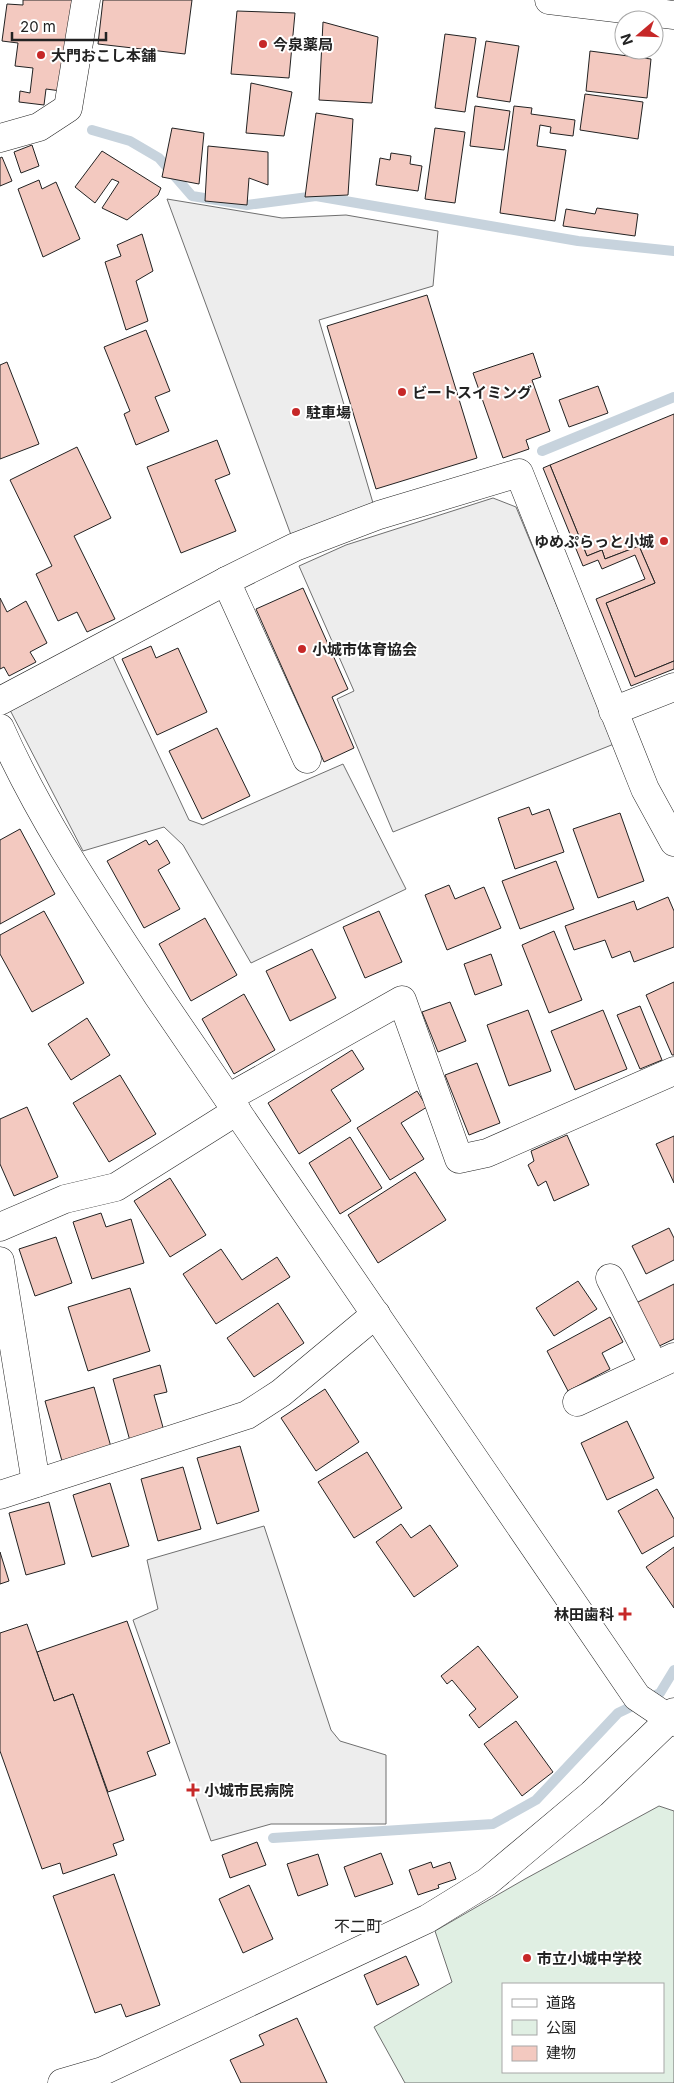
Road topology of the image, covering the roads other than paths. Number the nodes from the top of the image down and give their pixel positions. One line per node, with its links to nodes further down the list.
1 (86, 0): 4 (street)
2 (549, 0): 3 (street)
3 (674, 15)
4 (0, 138)
5 (226, 581): 7 (street); 8 (street); 10 (street)
6 (674, 687): 8 (street)
7 (0, 701)
8 (614, 711): 12 (street)
9 (0, 728): 11 (street)
10 (307, 759)
11 (8, 769): 14 (street)
12 (674, 842)
13 (674, 1071): 14 (street)
14 (232, 1105): 15 (street); 18 (street)
15 (0, 1227)
16 (0, 1261): 21 (street)
17 (610, 1278): 19 (street)
18 (376, 1314): 21 (street); 23 (street)
19 (664, 1361): 20 (street)
20 (577, 1402)
21 (36, 1483): 22 (street)
22 (0, 1495)
23 (662, 1712): 24 (street)
24 (62, 2083)

